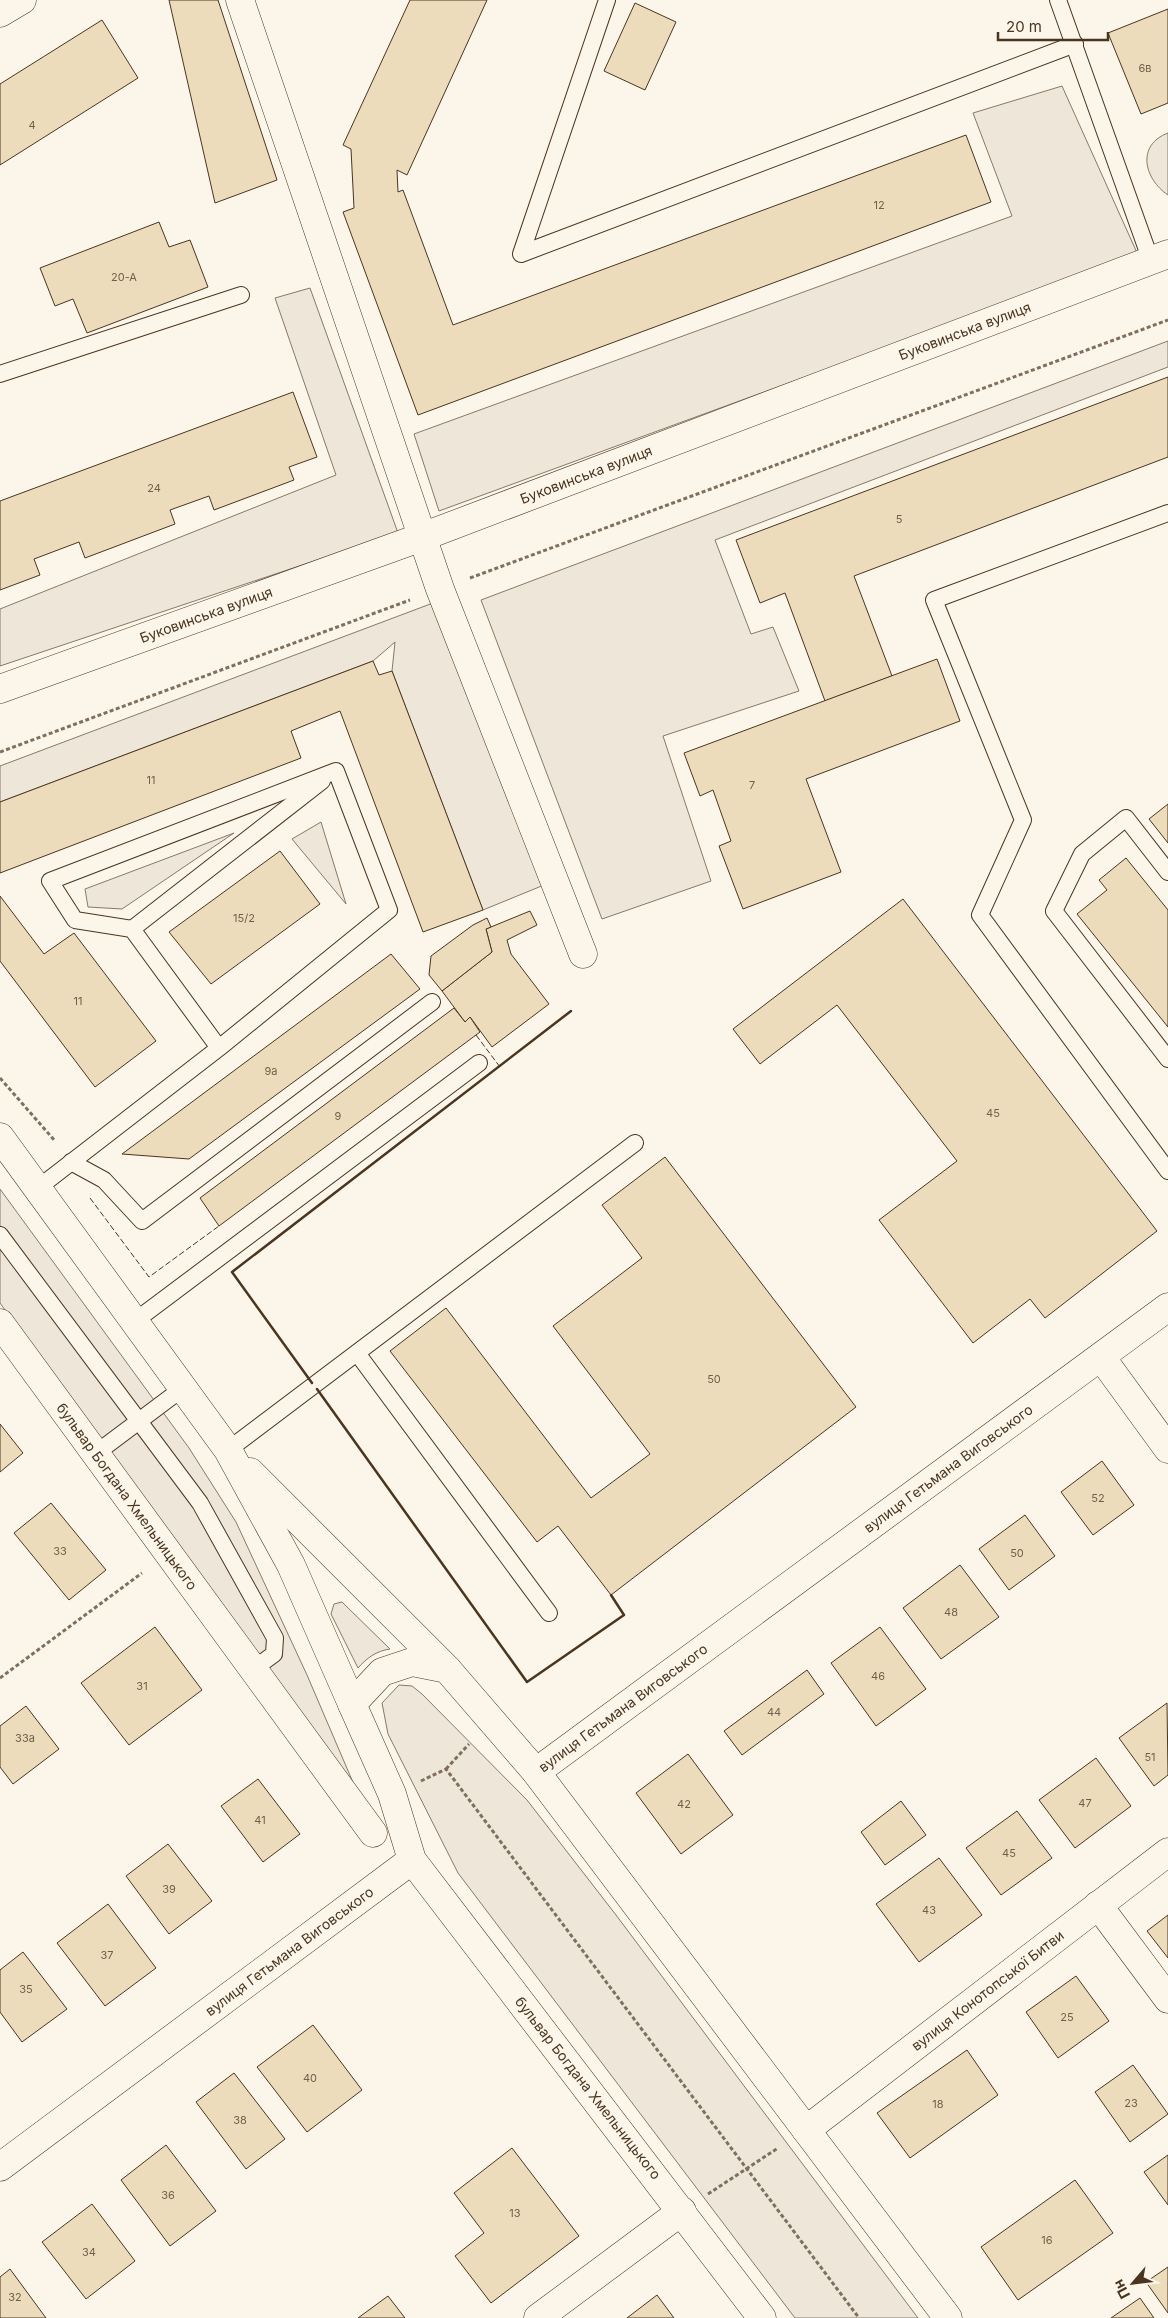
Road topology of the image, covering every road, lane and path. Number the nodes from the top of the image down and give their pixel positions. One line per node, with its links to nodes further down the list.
1 (22, 0): 5 (street)
2 (240, 0): 12 (street)
3 (607, 0): 6 (lane)
4 (1058, 0): 6 (lane)
5 (0, 13)
6 (1075, 44): 7 (lane)
7 (1160, 257): 12 (street, Буковинська вулиця)
8 (241, 295): 10 (lane)
9 (1168, 320): 13 (path)
10 (0, 374)
11 (1168, 513): 29 (lane)
12 (422, 537): 13 (street); 14 (street, Буковинська вулиця)
13 (440, 589): 15 (path); 19 (street)
14 (0, 689)
15 (0, 752)
16 (336, 771): 18 (lane); 18 (lane); 21 (lane)
17 (1168, 872): 22 (lane)
18 (132, 929): 21 (lane)
19 (583, 954)
20 (432, 1002): 28 (lane)
21 (218, 1048): 28 (lane)
22 (1168, 1059)
23 (479, 1063): 33 (lane)
24 (0, 1078): 26 (path)
25 (0, 1137): 30 (street)
26 (55, 1141)
27 (635, 1143): 35 (lane)
28 (71, 1162): 30 (lane)
29 (1168, 1172)
30 (38, 1188): 33 (street)
31 (0, 1235): 38 (lane)
32 (1168, 1307): 36 (street, вулиця Гетьмана Виговського)
33 (135, 1321): 37 (street)
34 (0, 1323): 41 (street, бульвар Богдана Хмельницького)
35 (357, 1353): 40 (lane); 43 (lane)
36 (1101, 1357): 39 (street); 48 (street, вулиця Гетьмана Виговського)
37 (183, 1388): 38 (lane); 40 (street)
38 (138, 1421): 41 (lane); 45 (lane)
39 (1168, 1449)
40 (228, 1450): 44 (street, вулиця Гетьмана Виговського); 47 (street)
41 (95, 1454): 42 (street, бульвар Богдана Хмельницького)
42 (169, 1553): 45 (street, бульвар Богдана Хмельницького); 46 (path)
43 (549, 1613)
44 (447, 1669): 47 (street); 48 (street, вулиця Гетьмана Виговського)
45 (252, 1670): 50 (street, бульвар Богдана Хмельницького)
46 (0, 1678)
47 (352, 1704): 49 (street)
48 (536, 1772): 55 (street)
49 (392, 1794): 52 (street); 57 (path)
50 (373, 1832)
51 (1168, 1852): 53 (street, вулиця Конотопської Битви)
52 (412, 1860): 56 (street, вулиця Гетьмана Виговського); 58 (street, бульвар Богдана Хмельницького)
53 (1098, 1905): 54 (street); 55 (street, вулиця Конотопської Битви)
54 (1168, 2000)
55 (806, 2130): 57 (path); 62 (street)
56 (0, 2167)
57 (746, 2169): 58 (path); 61 (path)
58 (682, 2211): 59 (street); 60 (street, бульвар Богдана Хмельницького)
59 (538, 2318)
60 (762, 2318)
61 (859, 2318)
62 (948, 2318)

